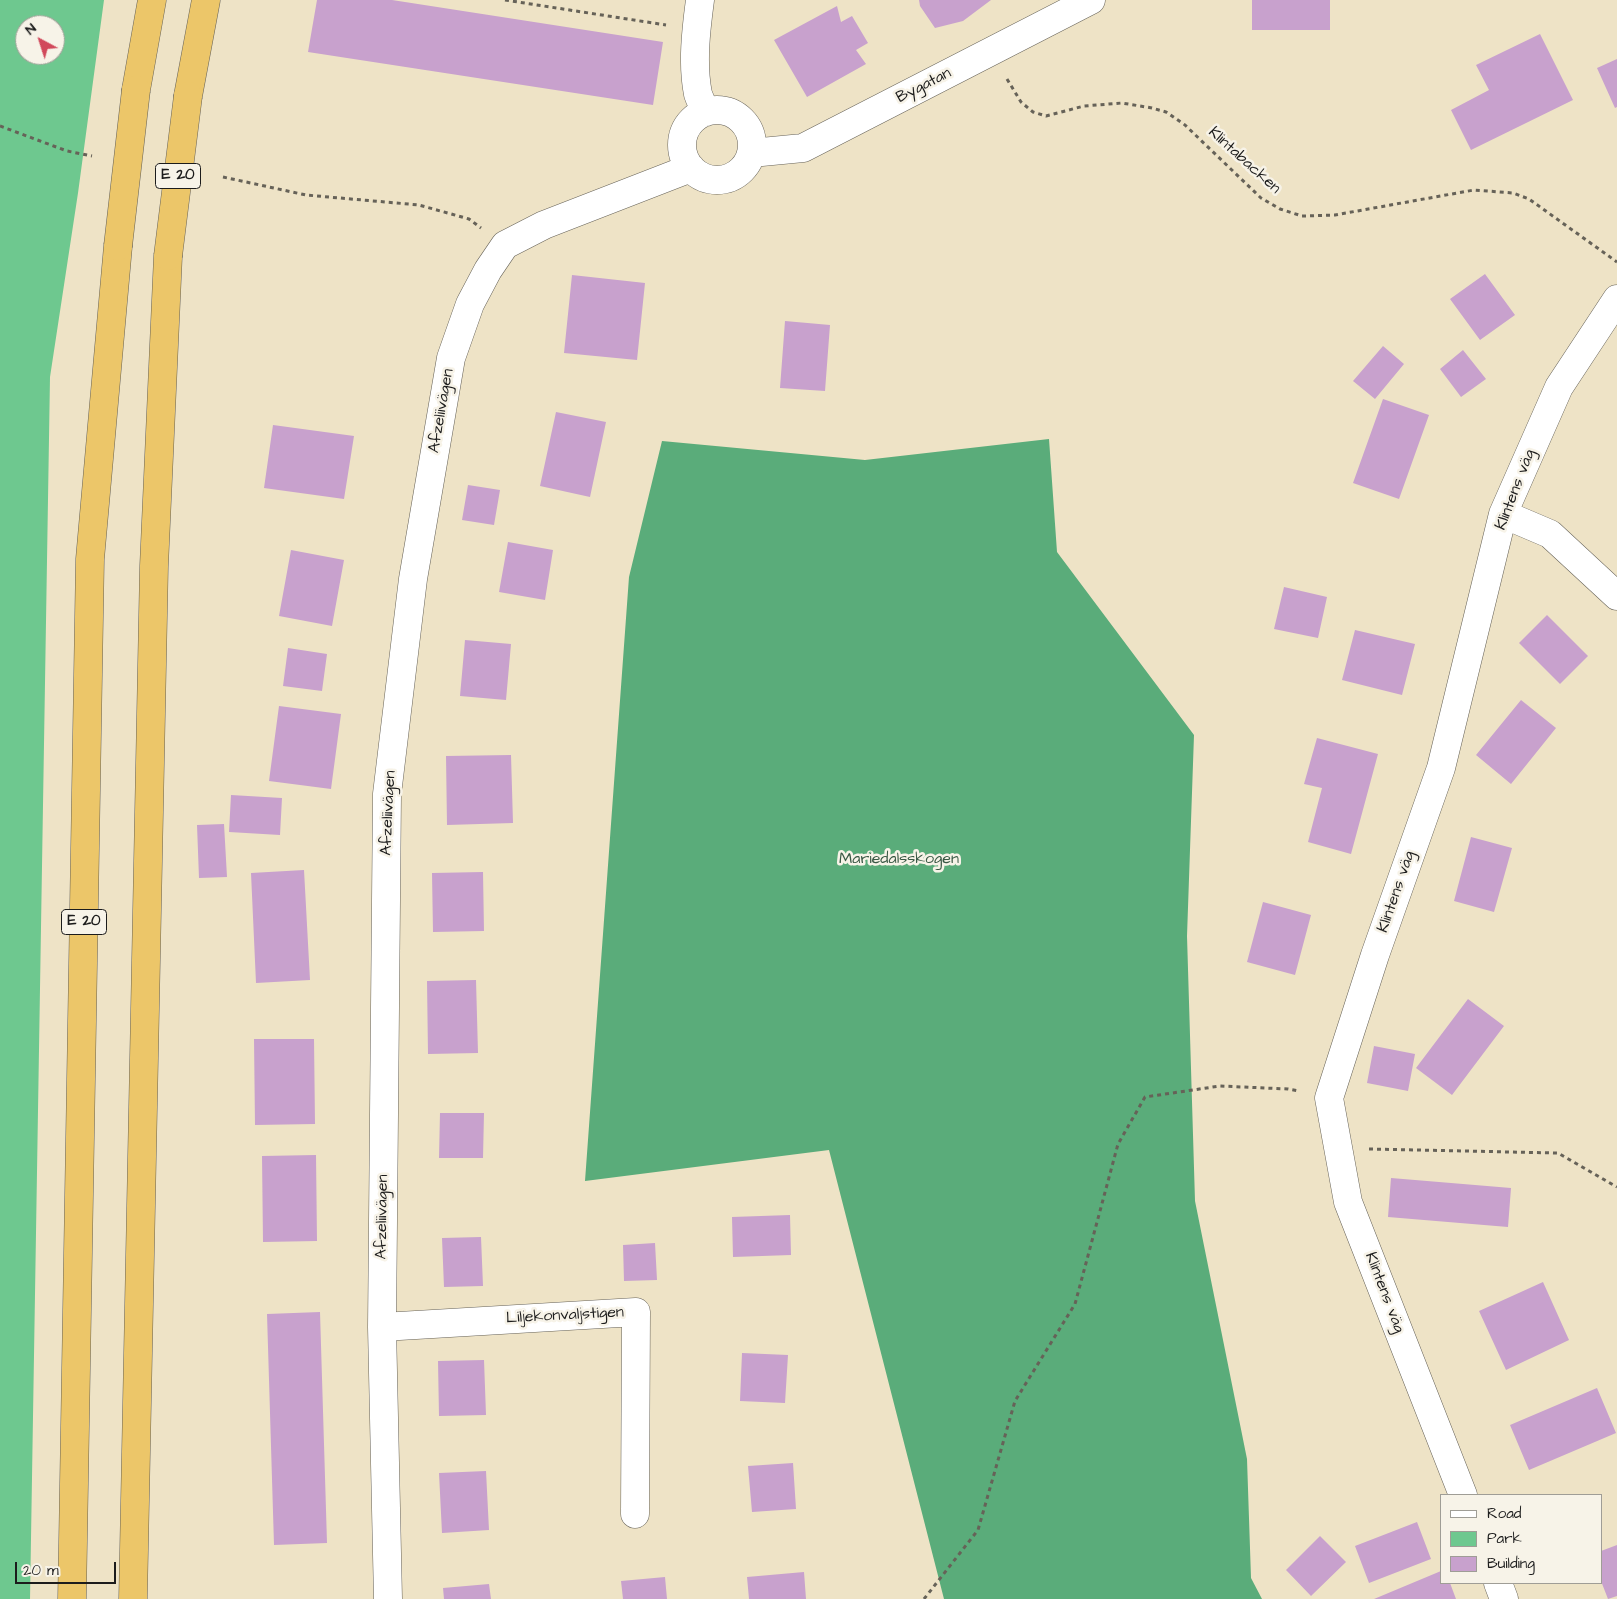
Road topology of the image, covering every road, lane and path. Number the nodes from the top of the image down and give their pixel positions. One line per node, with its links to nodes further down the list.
1 (152, 0): 26 (highway, E 20, bridge)
2 (206, 0): 27 (highway, E 20, bridge)
3 (505, 0): 6 (path)
4 (700, 0): 6 (street)
5 (1091, 0): 7 (street, Bygatan)
6 (696, 29): 8 (street)
7 (992, 52): 10 (street, Bygatan); 15 (path, Klintabacken)
8 (706, 112): 10 (street); 12 (street)
9 (0, 126): 11 (path)
10 (752, 153): 12 (street)
11 (92, 156)
12 (691, 168): 14 (street, Afzeliivägen)
13 (223, 177): 14 (path)
14 (505, 245): 22 (street, Afzeliivägen)
15 (1617, 262)
16 (1617, 299): 17 (street, Klintens väg)
17 (1503, 514): 18 (street); 19 (street, Klintens väg)
18 (1617, 596)
19 (1330, 1098): 20 (street, Klintens väg); 29 (path)
20 (1338, 1148): 21 (path); 23 (street, Klintens väg)
21 (1617, 1187)
22 (382, 1327): 24 (street, Liljekonvaljstigen); 28 (street, Afzeliivägen)
23 (1463, 1494)
24 (635, 1514)
25 (1498, 1584): 30 (street)
26 (72, 1599)
27 (133, 1599)
28 (388, 1599)
29 (924, 1599)
30 (1504, 1599)

